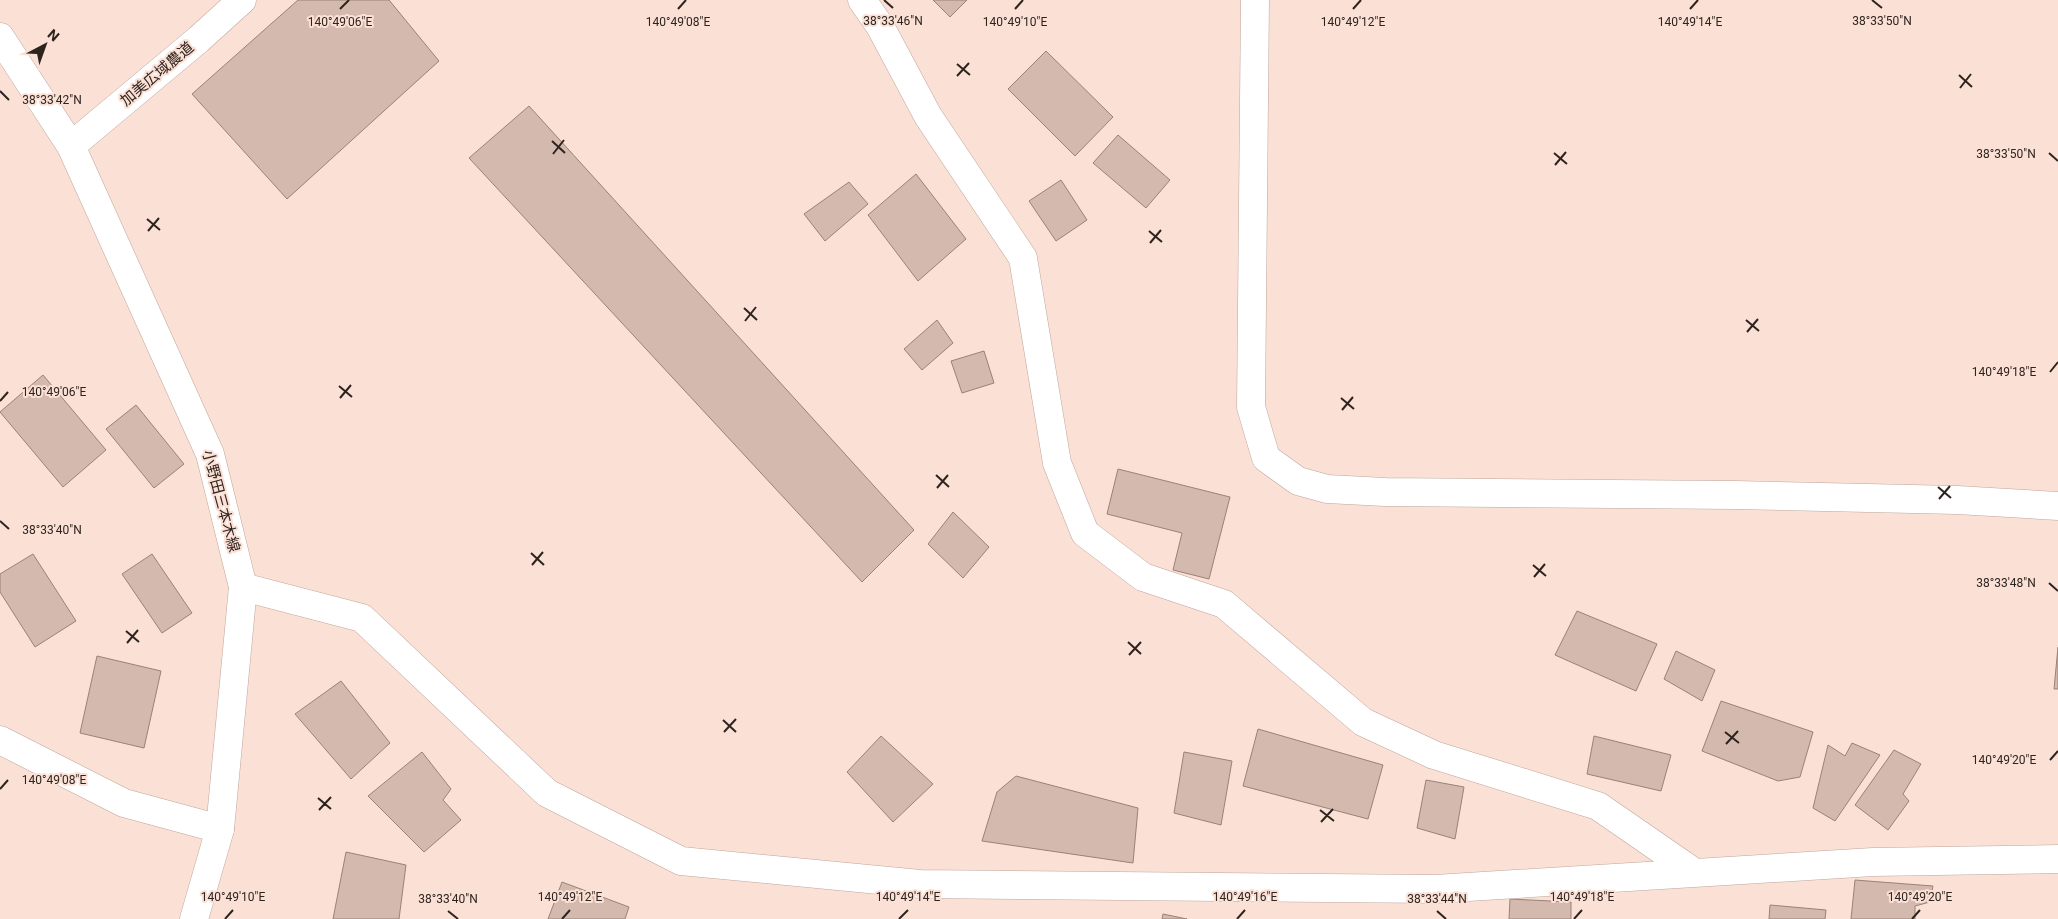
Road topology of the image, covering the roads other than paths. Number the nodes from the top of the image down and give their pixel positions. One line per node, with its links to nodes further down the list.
1 (242, 0): 5 (street, 加美広域農道)
2 (862, 0): 11 (street)
3 (1255, 0): 6 (street)
4 (0, 38): 5 (street, 小野田三本木線)
5 (71, 146): 7 (street, 小野田三本木線)
6 (2058, 506)
7 (243, 587): 9 (street, 小野田三本木線); 11 (street)
8 (0, 740): 9 (street)
9 (220, 830): 12 (street, 小野田三本木線)
10 (2058, 859): 11 (street)
11 (1695, 873)
12 (194, 919)

